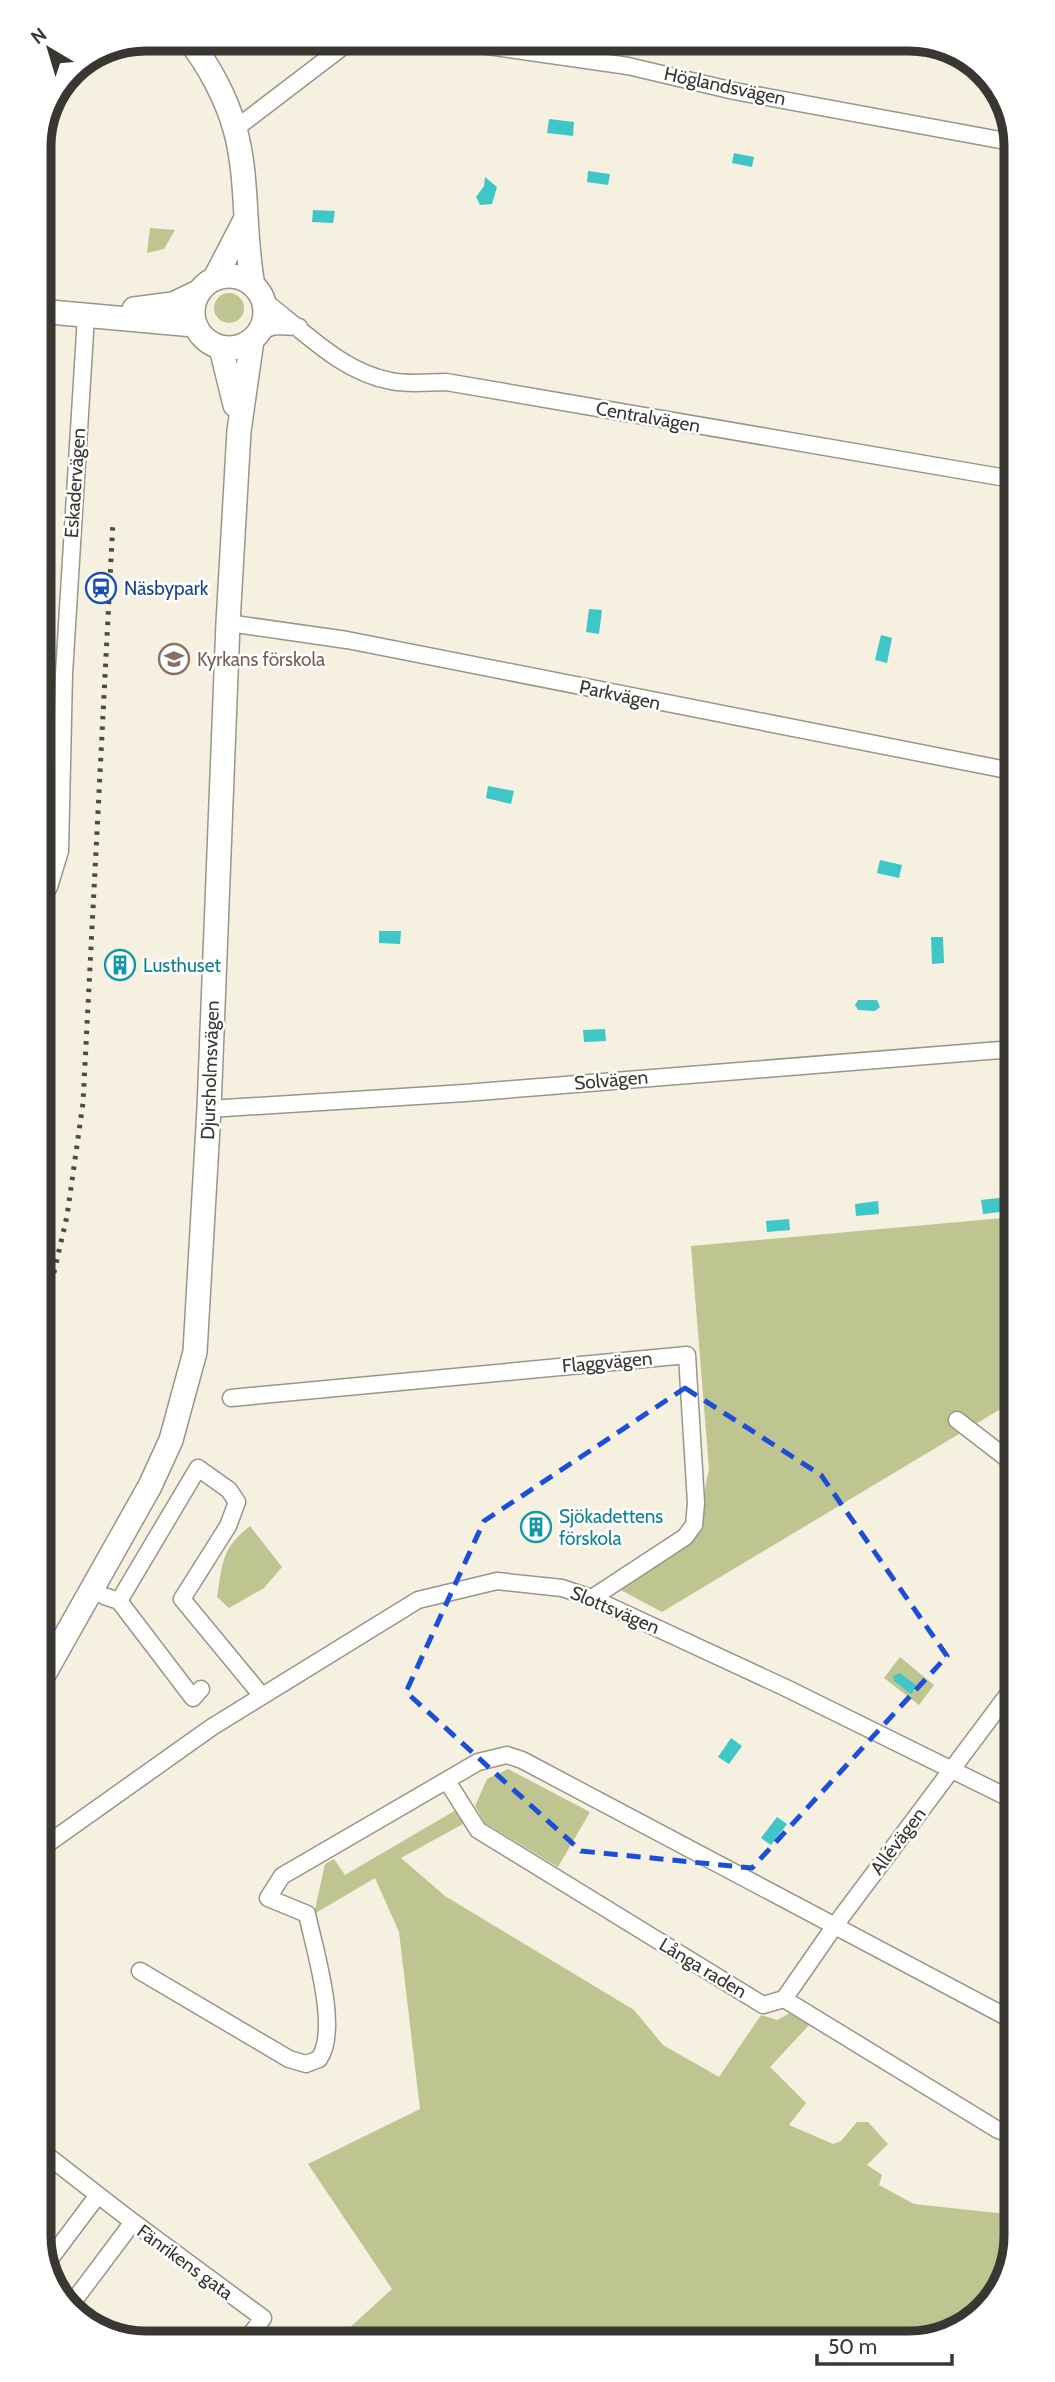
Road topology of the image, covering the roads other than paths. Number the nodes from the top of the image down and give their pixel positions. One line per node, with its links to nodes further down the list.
1 (197, 51): 4 (street)
2 (336, 51): 4 (street)
3 (522, 51): 5 (street, Höglandsvägen)
4 (235, 129): 6 (street)
5 (1003, 141)
6 (244, 222): 7 (street); 8 (street)
7 (206, 285): 8 (street); 10 (street); 11 (street)
8 (258, 292): 12 (street, Centralvägen); 13 (street)
9 (51, 312): 10 (street)
10 (86, 316): 11 (street); 19 (street, Eskadervägen)
11 (194, 325): 14 (street)
12 (299, 327): 13 (street); 16 (street, Centralvägen)
13 (256, 335): 14 (street); 15 (street, Djursholmsvägen)
14 (220, 348): 15 (street, Djursholmsvägen)
15 (239, 428): 17 (street, Djursholmsvägen)
16 (1004, 478)
17 (228, 624): 18 (street, Parkvägen); 21 (street, Djursholmsvägen)
18 (1004, 769)
19 (51, 880)
20 (1004, 1050): 21 (street, Solvägen)
21 (209, 1109): 26 (street, Djursholmsvägen)
22 (231, 1398): 25 (street, Flaggvägen)
23 (957, 1420): 24 (street)
24 (1004, 1456)
25 (592, 1598): 28 (street, Slottsvägen); 30 (street, Slottsvägen)
26 (51, 1662)
27 (201, 1689): 28 (street)
28 (262, 1696): 33 (street, Slottsvägen)
29 (1004, 1700): 30 (street, Allévägen)
30 (952, 1770): 32 (street, Slottsvägen); 34 (street, Allévägen)
31 (447, 1781): 34 (street); 35 (street); 36 (street, Långa raden)
32 (1004, 1796)
33 (51, 1841)
34 (836, 1924): 36 (street, Allévägen); 37 (street)
35 (139, 1971)
36 (784, 1999): 38 (street, Långa raden)
37 (1004, 2015)
38 (1004, 2132)
39 (51, 2158): 40 (street)
40 (98, 2195): 41 (street); 42 (street)
41 (133, 2222): 43 (street, Fänrikens gata); 44 (street, Fänrikens gata)
42 (53, 2255)
43 (75, 2299)
44 (254, 2331)

